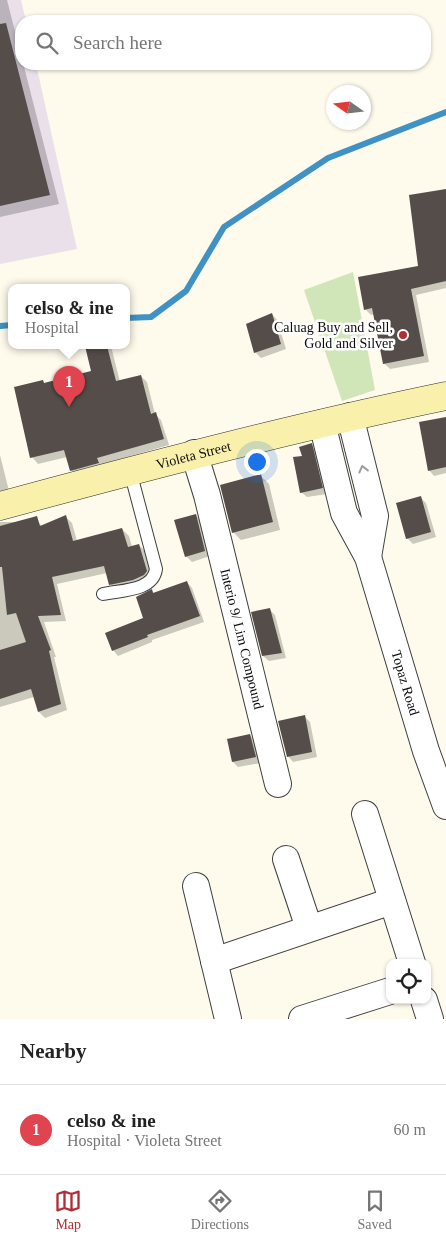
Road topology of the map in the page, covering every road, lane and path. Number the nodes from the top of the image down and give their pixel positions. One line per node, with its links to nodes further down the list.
1 (446, 396): 2 (main road, Violeta Street)
2 (350, 416): 3 (main road, Violeta Street); 7 (street, Topaz Road, one-way to 2)
3 (322, 423): 4 (main road, Violeta Street); 7 (street, Topaz Road)
4 (194, 454): 5 (main road, Violeta Street); 9 (street, Interio 9/ Lim Compound)
5 (130, 471): 6 (main road, Violeta Street); 8 (lane)
6 (0, 506)
7 (368, 557): 10 (street, Topaz Road)
8 (103, 594)
9 (278, 784)
10 (446, 806)
11 (365, 814): 14 (street)
12 (286, 859): 15 (street)
13 (196, 886): 17 (street)
14 (392, 900): 15 (street); 16 (street)
15 (310, 928): 17 (street)
16 (411, 959)
17 (214, 961): 20 (street)
18 (386, 992): 21 (street)
19 (425, 1004): 22 (street)
20 (228, 1019)
21 (302, 1019)
22 (430, 1019)

